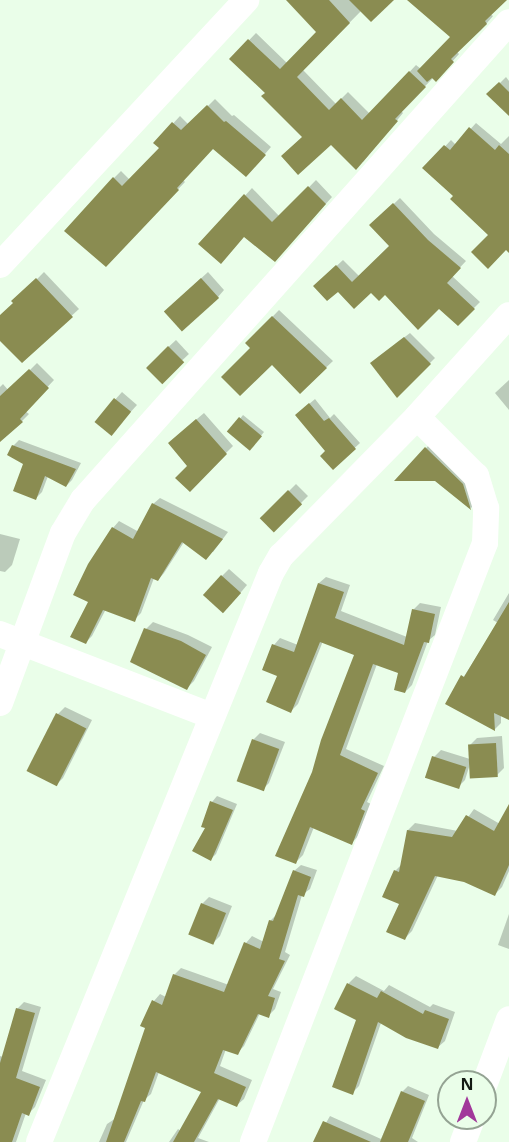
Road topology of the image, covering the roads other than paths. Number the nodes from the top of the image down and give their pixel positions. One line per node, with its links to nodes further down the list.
1 (246, 0): 3 (street)
2 (509, 22): 6 (street)
3 (0, 265)
4 (509, 315): 5 (street)
5 (417, 417): 8 (street); 12 (street)
6 (12, 638): 7 (street); 8 (street)
7 (0, 703)
8 (211, 716): 11 (street)
9 (509, 1019): 10 (street)
10 (490, 1070)
11 (39, 1142)
12 (253, 1142)

